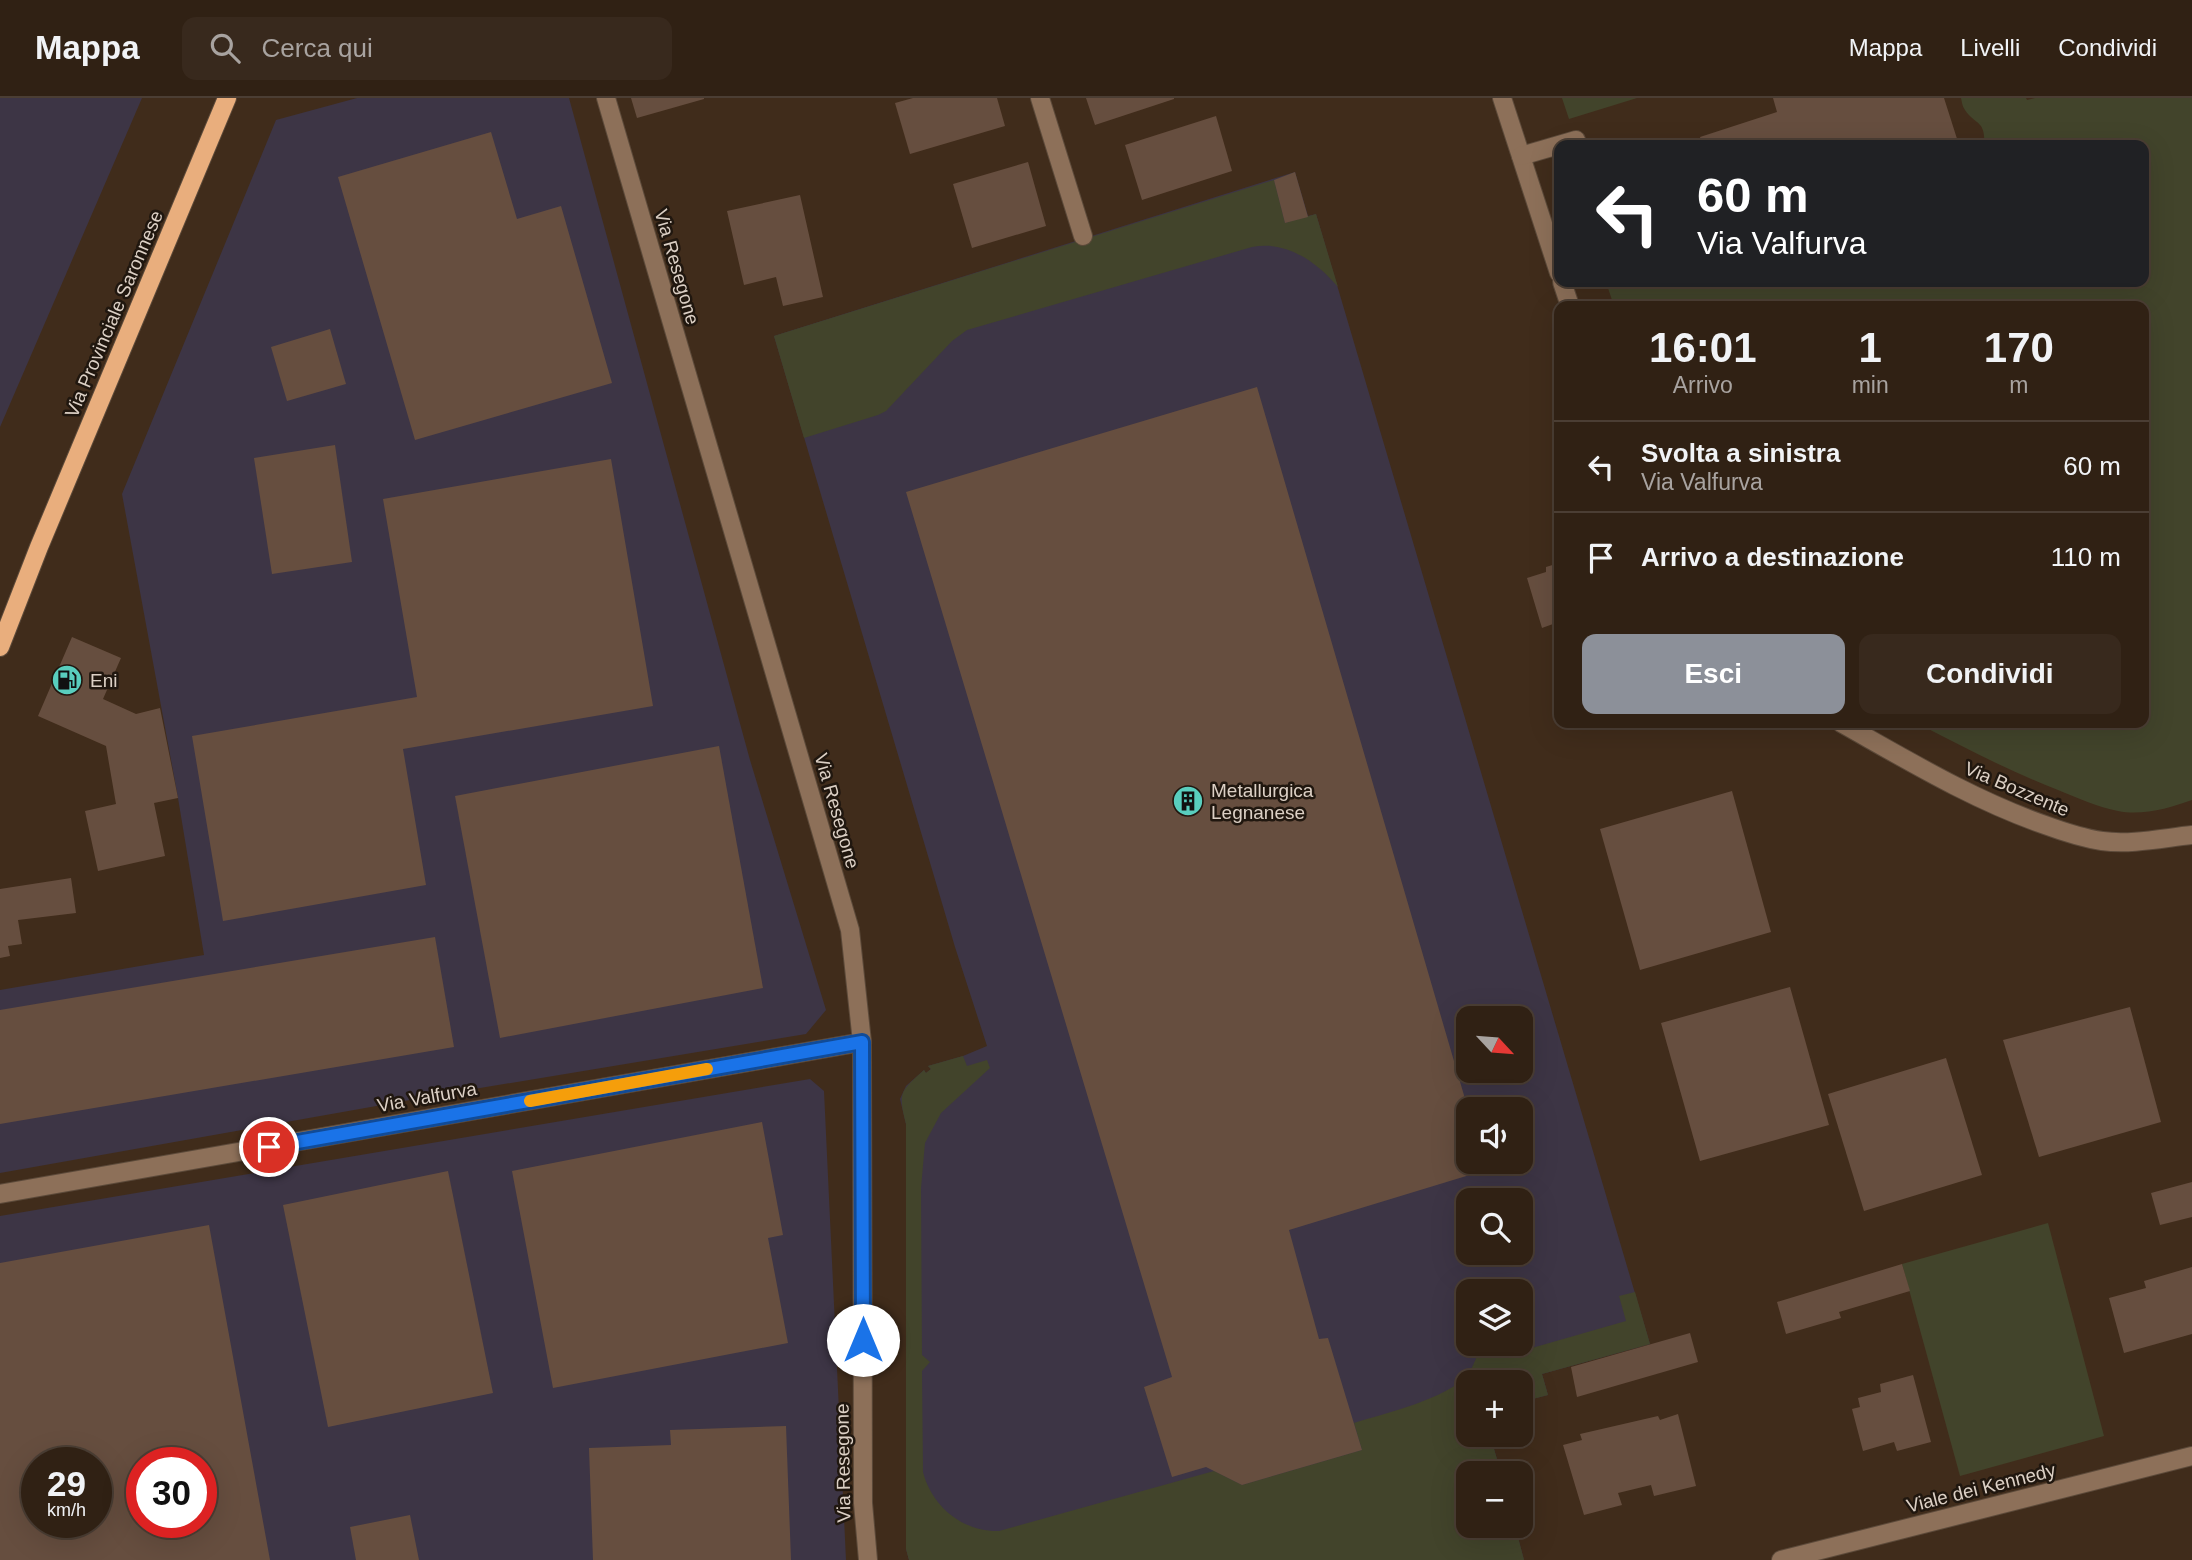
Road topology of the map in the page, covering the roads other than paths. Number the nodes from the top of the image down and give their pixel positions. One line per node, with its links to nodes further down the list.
1 (227, 98): 9 (main road, Via Provinciale Saronnese)
2 (606, 98): 14 (street, Via Resegone)
3 (1040, 98): 7 (street)
4 (1502, 98): 6 (street)
5 (1554, 146): 6 (street)
6 (1521, 156): 8 (street)
7 (1083, 236)
8 (1554, 258)
9 (39, 547): 10 (main road, Via Provinciale Saronnese); 11 (main road, Via Provinciale Saronnese)
10 (0, 620)
11 (0, 647)
12 (1849, 728): 13 (street, Via Bozzente)
13 (2192, 835)
14 (862, 1042): 15 (street, Via Valfurva); 17 (street, Via Resegone)
15 (0, 1195)
16 (2192, 1456): 18 (street, Viale dei Kennedy)
17 (868, 1560)
18 (1783, 1560)

